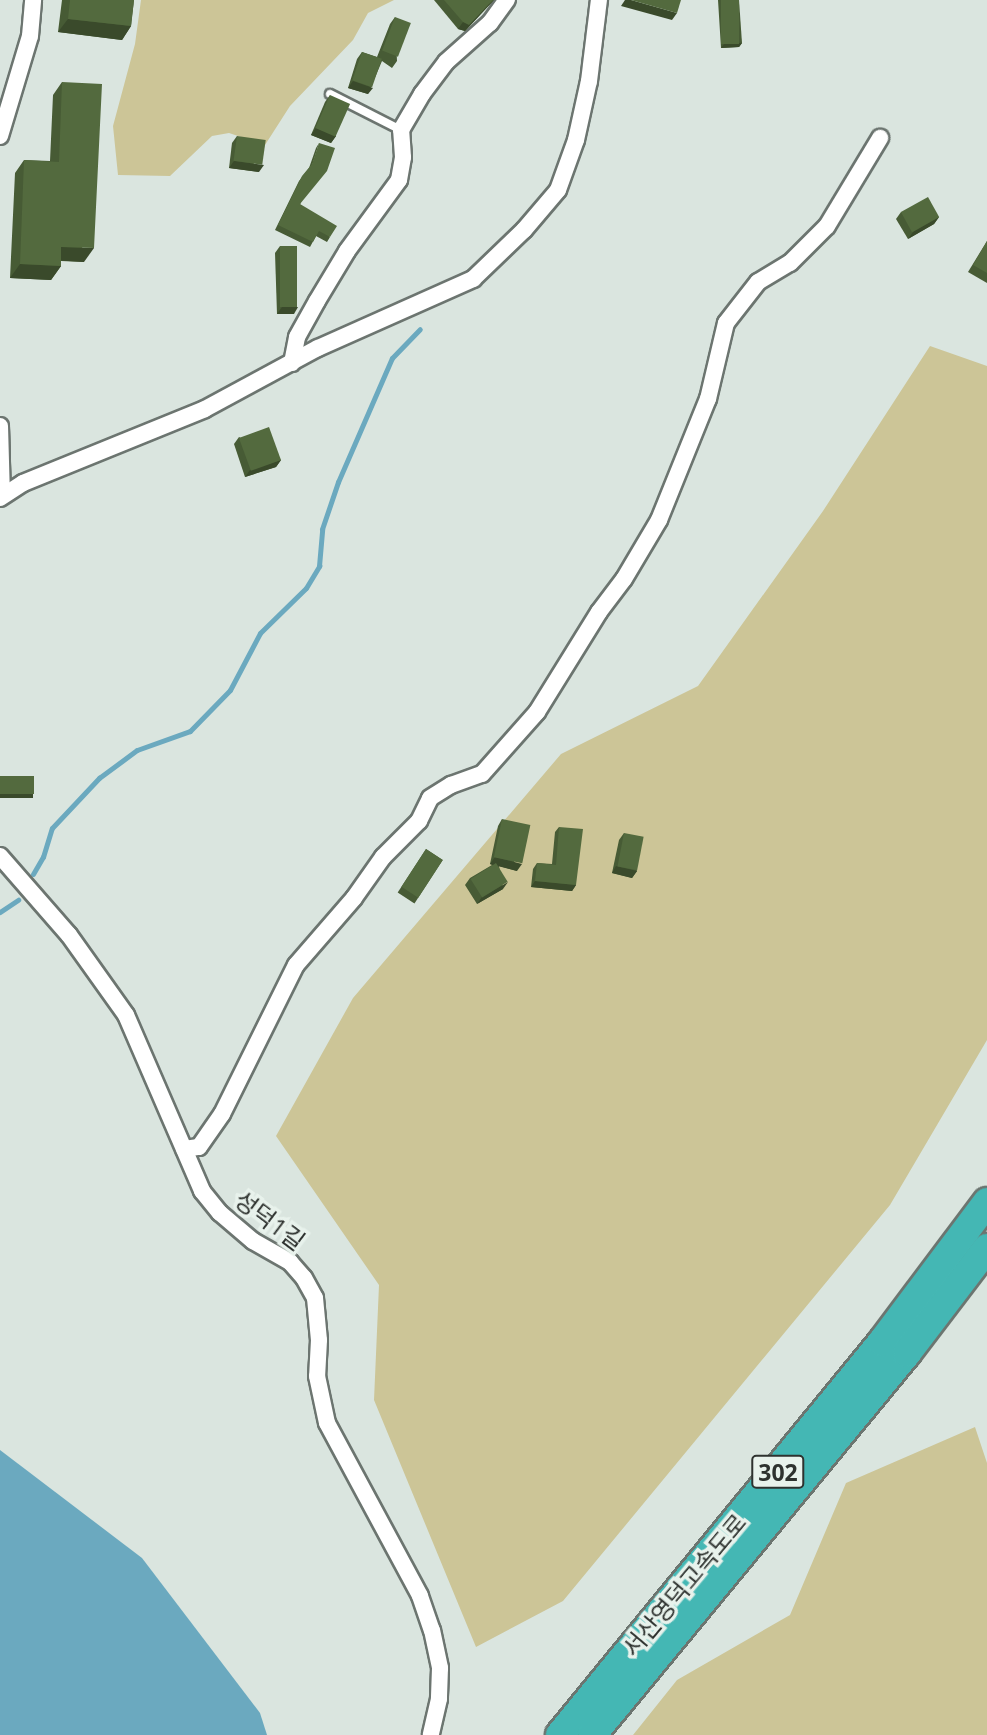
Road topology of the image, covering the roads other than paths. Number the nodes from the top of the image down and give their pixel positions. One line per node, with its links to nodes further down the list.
1 (33, 0): 6 (street)
2 (506, 0): 5 (street)
3 (597, 0): 8 (street)
4 (330, 94): 5 (lane)
5 (401, 130): 8 (street)
6 (0, 136)
7 (880, 138): 12 (street)
8 (292, 363): 10 (street)
9 (0, 426): 10 (street)
10 (1, 497)
11 (0, 856): 12 (street, 성덕1길)
12 (184, 1149): 15 (street, 성덕1길)
13 (987, 1202): 16 (highway, 서산영덕고속도로 / 302)
14 (987, 1248): 17 (highway, 서산영덕고속도로 / 302)
15 (431, 1735)
16 (559, 1735)
17 (592, 1735)

